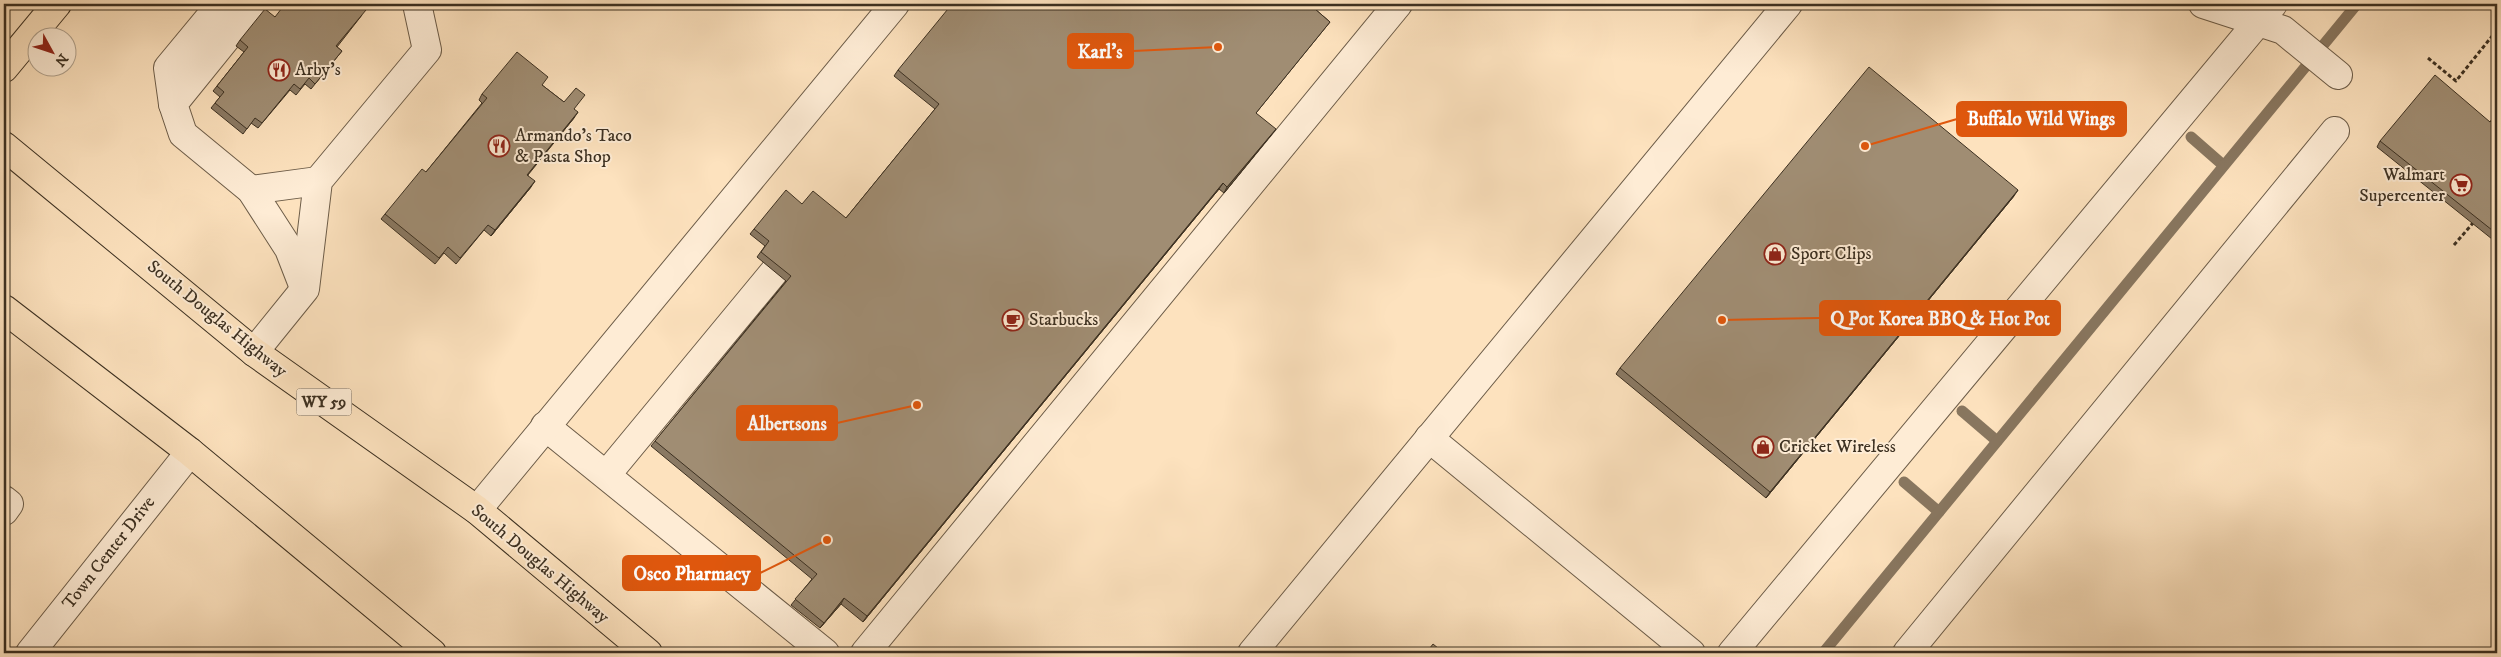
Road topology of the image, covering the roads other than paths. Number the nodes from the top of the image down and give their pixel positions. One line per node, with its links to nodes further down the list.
1 (57, 4): 10 (main road)
2 (221, 4): 12 (street)
3 (254, 4): 12 (street)
4 (417, 4): 15 (street)
5 (895, 4): 21 (street)
6 (1398, 4): 32 (street)
7 (1788, 4): 22 (street)
8 (2203, 4): 9 (street)
9 (2271, 19): 11 (street); 35 (street)
10 (4, 68)
11 (2338, 75)
12 (173, 104): 16 (street)
13 (2335, 131): 36 (street)
14 (4, 146): 20 (main road, South Douglas Highway / WY 59)
15 (318, 181): 16 (street); 18 (street)
16 (251, 190): 18 (street)
17 (774, 272): 24 (street)
18 (305, 289): 20 (street)
19 (4, 309): 23 (main road)
20 (254, 352): 26 (main road, South Douglas Highway / WY 59)
21 (545, 426): 24 (street); 26 (street)
22 (1429, 438): 33 (street); 34 (street)
23 (190, 452): 28 (street, Town Center Drive); 29 (main road)
24 (607, 474): 31 (street)
25 (4, 500): 27 (street)
26 (477, 510): 30 (main road, South Douglas Highway / WY 59)
27 (4, 511)
28 (30, 653)
29 (432, 653)
30 (648, 653)
31 (825, 653)
32 (865, 653)
33 (1252, 653)
34 (1691, 653)
35 (1732, 653)
36 (1907, 653)

